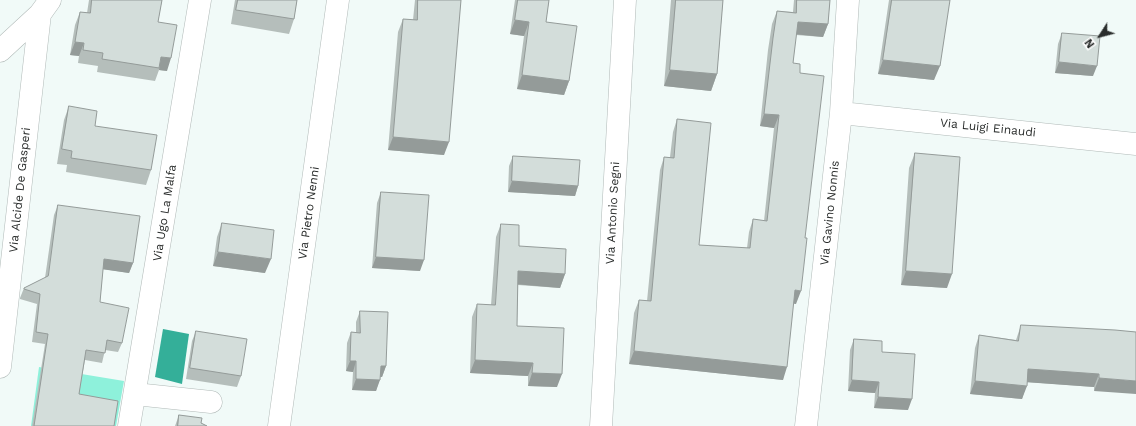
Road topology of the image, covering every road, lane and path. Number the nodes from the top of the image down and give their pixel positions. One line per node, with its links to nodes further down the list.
1 (200, 0): 10 (street, Via Ugo La Malfa)
2 (338, 0): 13 (street, Via Pietro Nenni)
3 (625, 0): 14 (street, Via Antonio Segni)
4 (848, 0): 7 (street, Via Gavino Nonnis)
5 (45, 7): 6 (street); 9 (street, Via Alcide De Gasperi)
6 (0, 51)
7 (841, 113): 8 (street, Via Luigi Einaudi); 15 (street, Via Gavino Nonnis)
8 (1136, 144)
9 (0, 367)
10 (135, 394): 11 (street); 12 (street, Via Ugo La Malfa)
11 (211, 402)
12 (129, 426)
13 (279, 426)
14 (601, 426)
15 (806, 426)

